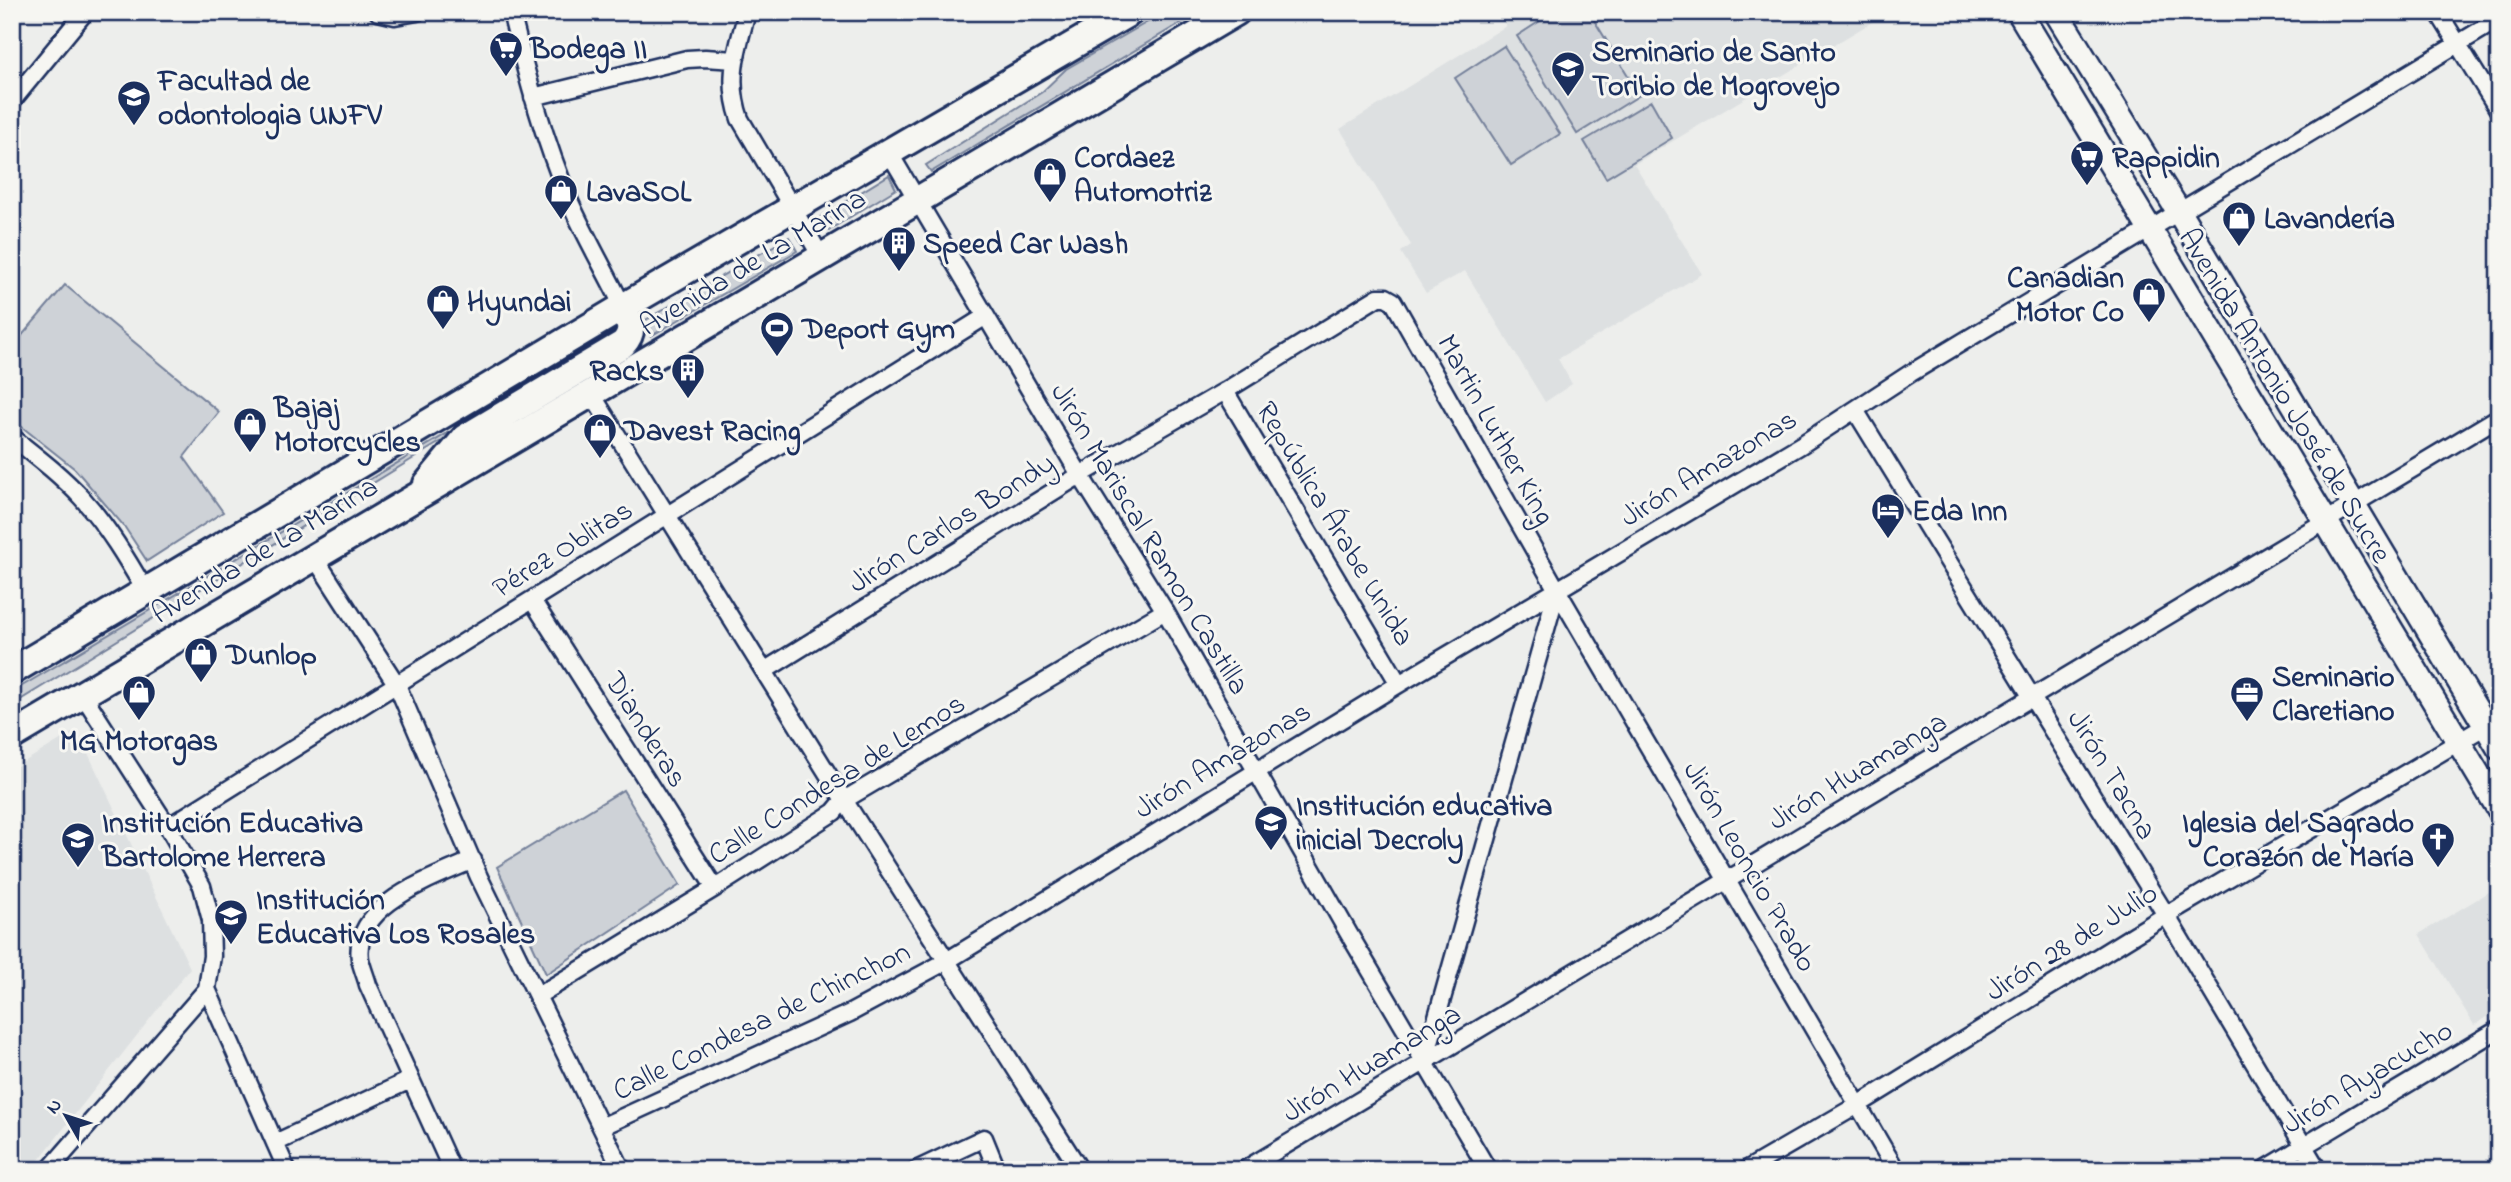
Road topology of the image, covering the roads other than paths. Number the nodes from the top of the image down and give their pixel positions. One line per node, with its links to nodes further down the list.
1 (85, 12): 15 (street)
2 (378, 12): 3 (street)
3 (417, 12)
4 (511, 12): 14 (street)
5 (747, 12): 13 (street)
6 (1130, 12): 17 (main road, Avenida de La Marina)
7 (1236, 12): 18 (main road, Avenida de La Marina)
8 (2020, 12): 21 (main road, Avenida Antonio José de Sucre)
9 (2056, 12): 20 (main road, Avenida Antonio José de Sucre)
10 (2438, 12): 12 (street)
11 (2499, 19): 12 (street, Jirón Amazonas)
12 (2458, 44): 16 (street); 20 (street, Jirón Amazonas)
13 (734, 60): 14 (street); 19 (street)
14 (533, 97): 24 (street)
15 (12, 101)
16 (2499, 111)
17 (890, 154): 18 (street, Jirón Mariscal Ramon Castilla); 19 (main road, Avenida de La Marina)
18 (918, 202): 22 (main road, Avenida de La Marina); 25 (street, Jirón Mariscal Ramon Castilla)
19 (794, 209): 22 (street); 24 (main road, Avenida de La Marina)
20 (2179, 212): 21 (street, Jirón Amazonas); 33 (main road, Avenida Antonio José de Sucre)
21 (2149, 230): 28 (street, Jirón Amazonas); 35 (main road, Avenida Antonio José de Sucre)
22 (822, 258): 27 (main road, Avenida de La Marina)
23 (1386, 297): 26 (street, Jirón Carlos Bondy); 37 (street, Martin Luther King)
24 (623, 307): 32 (main road); 38 (main road, Avenida de La Marina)
25 (986, 316): 31 (street, Jirón Mariscal Ramon Castilla); 34 (street, Pérez Oblitas)
26 (1225, 391): 31 (street, Jirón Carlos Bondy); 43 (street, República Árabe Unida)
27 (591, 393): 32 (main road, Avenida de La Marina); 34 (street)
28 (1856, 410): 37 (street, Jirón Amazonas); 46 (street, Jirón Tacna)
29 (2499, 417): 33 (street, Jirón Huamanga)
30 (12, 437): 38 (street)
31 (1080, 475): 40 (street, Jirón Mariscal Ramon Castilla); 42 (street, Jirón Carlos Bondy)
32 (415, 499): 36 (main road, Avenida de La Marina)
33 (2353, 505): 35 (street, Jirón Huamanga); 47 (main road, Avenida Antonio José de Sucre)
34 (667, 513): 39 (street, Pérez Oblitas); 42 (street)
35 (2325, 521): 46 (street, Jirón Huamanga); 49 (main road, Avenida Antonio José de Sucre)
36 (315, 558): 44 (street); 45 (main road, Avenida de La Marina)
37 (1557, 590): 43 (street, Jirón Amazonas); 56 (street, Jirón Leoncio Prado); 63 (street)
38 (146, 592): 41 (main road, Avenida de La Marina)
39 (532, 600): 44 (street, Pérez Oblitas); 57 (street, Dianderas)
40 (1165, 611): 51 (street, Jirón Mariscal Ramon Castilla); 52 (street, Calle Condesa de Lemos)
41 (12, 671)
42 (764, 671): 52 (street)
43 (1399, 684): 51 (street, Jirón Amazonas)
44 (397, 685): 54 (street, Pérez Oblitas); 55 (street)
45 (83, 695): 48 (main road, Avenida de La Marina); 54 (street)
46 (2033, 697): 56 (street, Jirón Huamanga); 58 (street, Jirón Tacna)
47 (2492, 722): 49 (street, Jirón 28 de Julio); 50 (main road, Avenida Antonio José de Sucre)
48 (12, 736)
49 (2459, 741): 53 (main road, Avenida Antonio José de Sucre); 58 (street, Jirón 28 de Julio)
50 (2499, 748)
51 (1257, 772): 59 (street, Jirón Amazonas); 63 (street, Jirón Mariscal Ramon Castilla)
52 (844, 800): 57 (street, Calle Condesa de Lemos); 59 (street)
53 (2499, 809)
54 (168, 827): 60 (street)
55 (473, 860): 61 (street); 64 (street)
56 (1727, 881): 63 (street, Jirón Huamanga); 65 (street, Jirón Leoncio Prado)
57 (715, 888): 61 (street, Calle Condesa de Lemos)
58 (2166, 915): 65 (street, Jirón 28 de Julio); 68 (street, Jirón Tacna)
59 (946, 962): 66 (street, Calle Condesa de Chinchon); 75 (street)
60 (207, 989): 67 (street); 69 (street)
61 (539, 995): 66 (street)
62 (2499, 1029): 68 (street, Jirón Ayacucho)
63 (1424, 1063): 76 (street, Jirón Huamanga); 77 (street, Jirón Mariscal Ramon Castilla)
64 (410, 1080): 67 (street); 71 (street)
65 (1858, 1105): 78 (street, Jirón 28 de Julio); 79 (street, Jirón Leoncio Prado)
66 (601, 1128): 72 (street)
67 (275, 1143): 70 (street)
68 (2305, 1147): 80 (street, Jirón Ayacucho); 81 (street, Jirón Tacna)
69 (49, 1170)
70 (288, 1170)
71 (452, 1170)
72 (622, 1170)
73 (916, 1170): 74 (street)
74 (997, 1170)
75 (1080, 1170)
76 (1244, 1170)
77 (1488, 1170)
78 (1746, 1170)
79 (1896, 1170)
80 (2264, 1170)
81 (2318, 1170)

